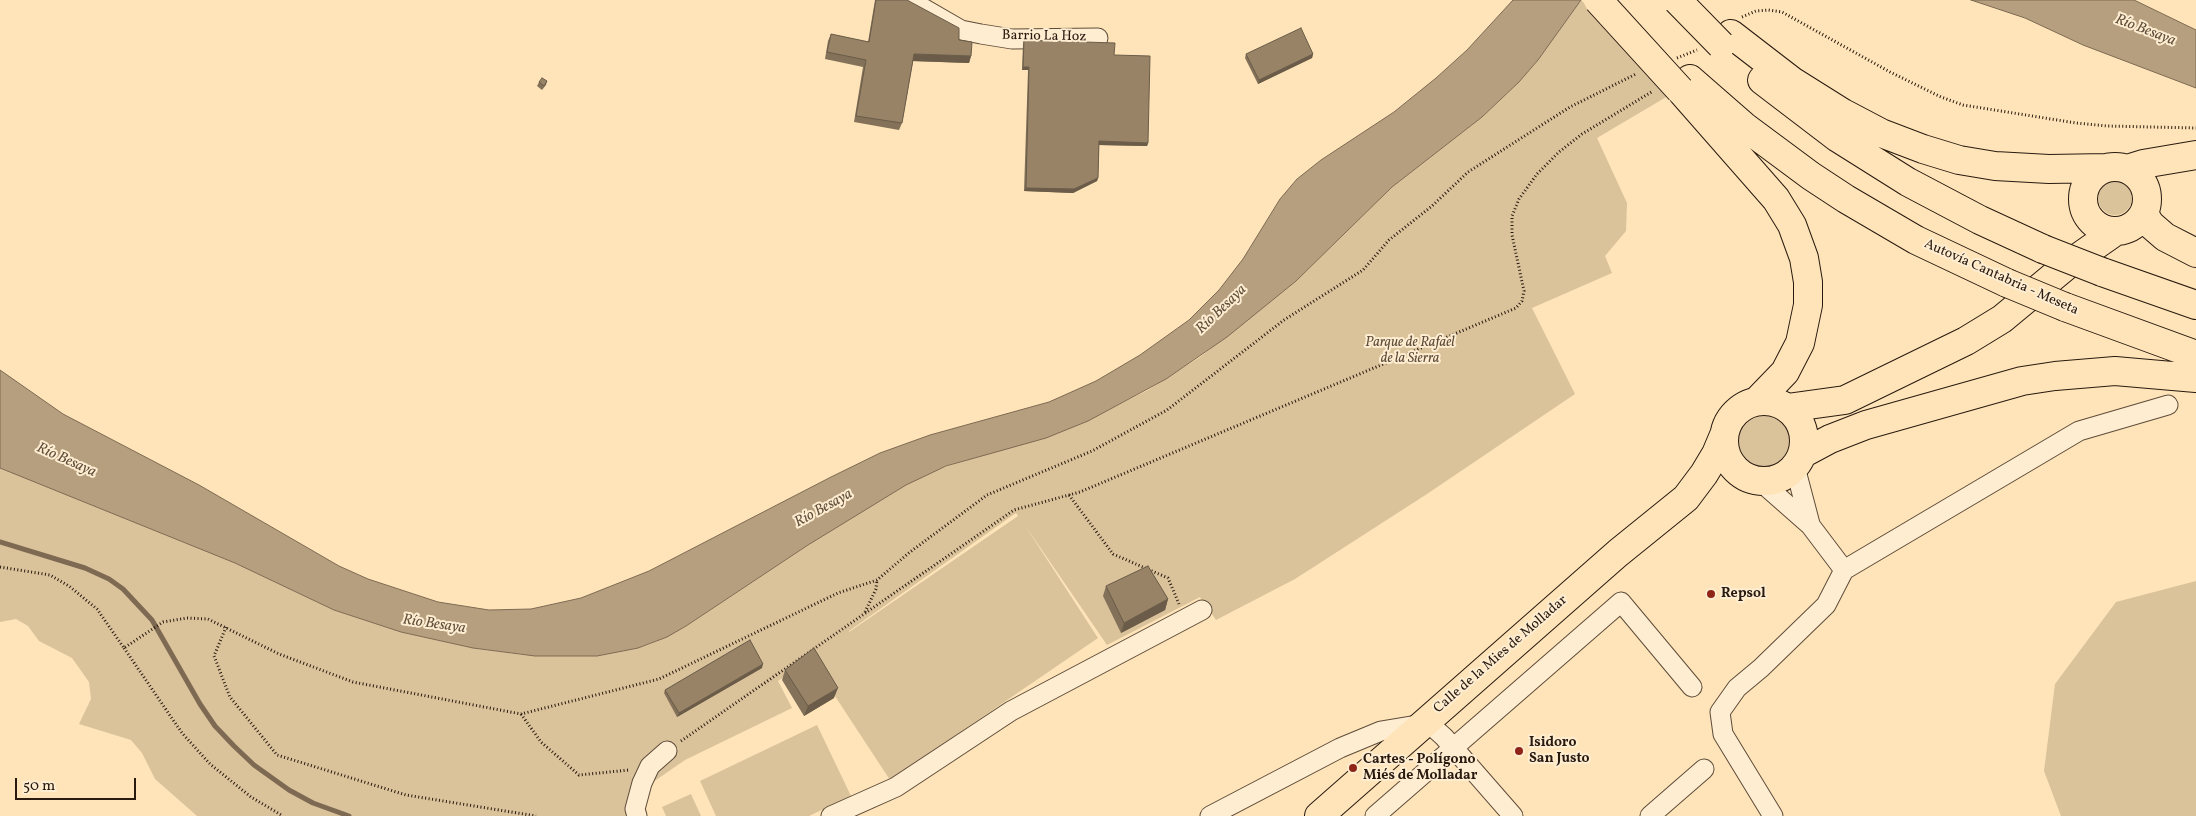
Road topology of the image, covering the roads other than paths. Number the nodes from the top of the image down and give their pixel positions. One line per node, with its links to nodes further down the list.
1 (909, 0): 6 (street, Barrio La Hoz)
2 (1598, 0): 7 (highway, bridge)
3 (1615, 0): 7 (highway, Autovía Cantabria - Meseta)
4 (1677, 0): 7 (highway, Autovía Cantabria - Meseta, bridge)
5 (1694, 0): 7 (highway)
6 (1098, 38)
7 (1699, 57): 9 (highway); 15 (highway, Autovía Cantabria - Meseta, bridge); 16 (highway, Autovía Cantabria - Meseta, bridge); 19 (highway)
8 (2185, 157): 9 (highway); 10 (highway)
9 (2116, 169): 10 (highway); 11 (highway)
10 (2145, 204): 12 (highway); 13 (highway)
11 (2085, 210): 12 (highway); 14 (highway)
12 (2116, 231): 14 (highway)
13 (2196, 254)
14 (2066, 266): 18 (highway)
15 (2196, 305)
16 (2196, 355)
17 (2196, 378): 23 (highway)
18 (1845, 400): 21 (highway); 23 (highway)
19 (1757, 401): 21 (highway); 22 (highway)
20 (2168, 406): 27 (street)
21 (1787, 408): 23 (highway)
22 (1724, 436): 24 (highway); 25 (highway, Calle de la Mies de Molladar)
23 (1800, 456): 24 (highway); 26 (street)
24 (1757, 481): 25 (highway, Calle de la Mies de Molladar); 26 (street)
25 (1686, 498): 30 (highway, Calle de la Mies de Molladar)
26 (1810, 525): 27 (street)
27 (1844, 570): 41 (street)
28 (1202, 610): 35 (street)
29 (1692, 687): 31 (street)
30 (1423, 724): 31 (street); 36 (street); 37 (highway, Calle de la Mies de Molladar)
31 (1453, 747): 38 (street); 39 (street)
32 (667, 751): 34 (street)
33 (1704, 769): 40 (street)
34 (637, 816)
35 (831, 816)
36 (1210, 816)
37 (1319, 816)
38 (1376, 816)
39 (1513, 816)
40 (1650, 816)
41 (1773, 816)

